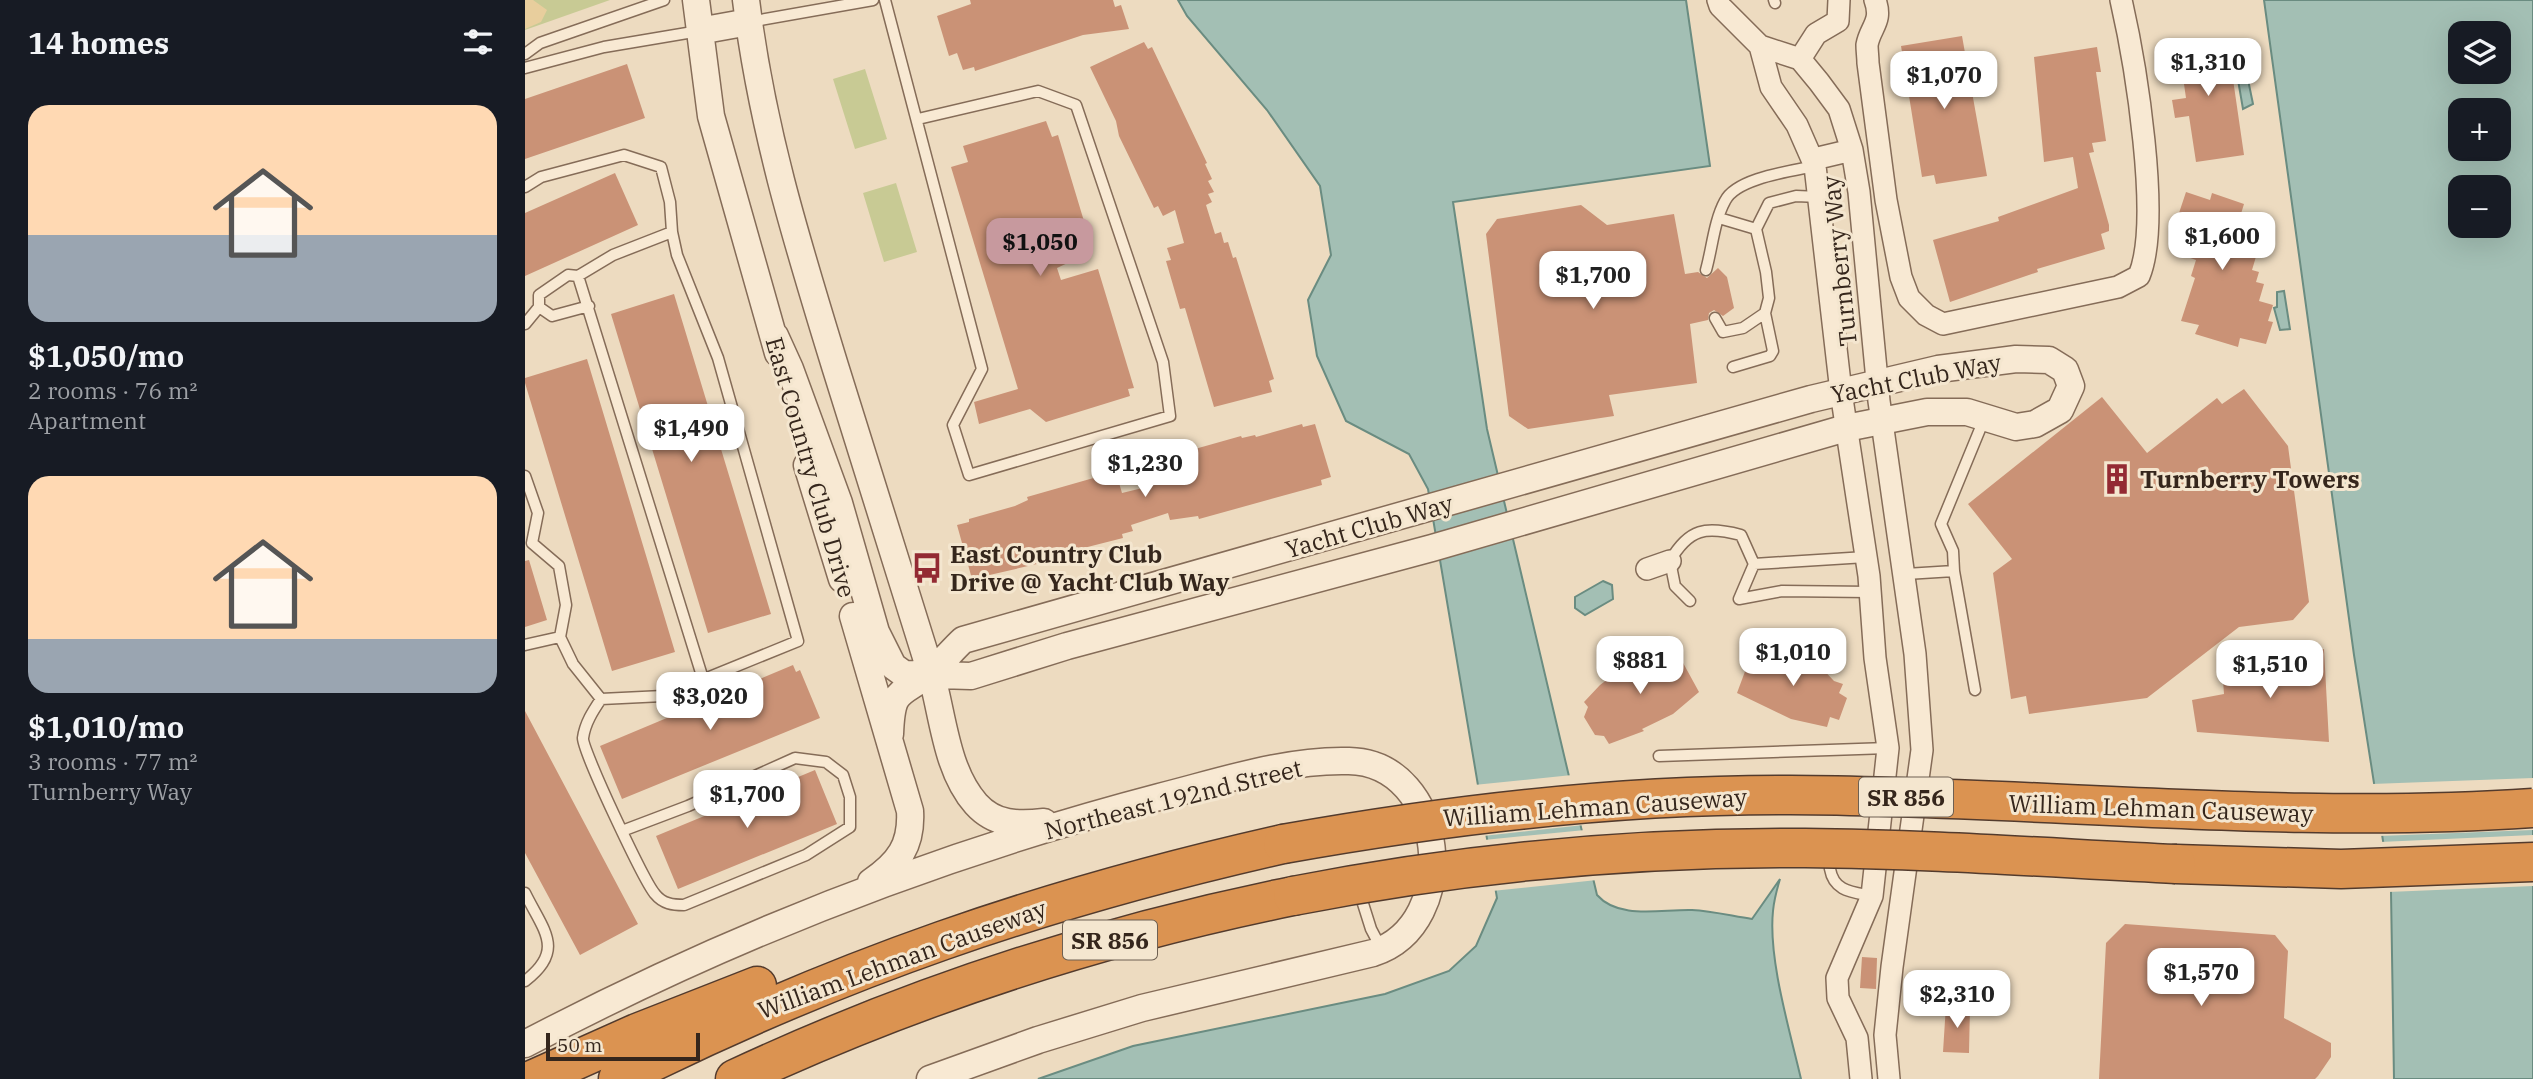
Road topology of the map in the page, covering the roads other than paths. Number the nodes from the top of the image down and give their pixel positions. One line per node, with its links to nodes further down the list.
1 (664, 0): 10 (lane)
2 (696, 0): 11 (street, East Country Club Drive)
3 (873, 0): 9 (lane)
4 (885, 0): 17 (lane)
5 (1718, 0): 12 (street)
6 (1839, 0): 15 (street)
7 (1875, 0): 8 (street)
8 (2120, 0)
9 (748, 11): 11 (street); 50 (street, East Country Club Drive)
10 (576, 30): 13 (lane); 14 (lane)
11 (699, 31): 13 (lane); 32 (street, East Country Club Drive)
12 (1761, 46): 15 (street); 19 (street, Turnberry Way)
13 (583, 53): 16 (lane)
14 (525, 54)
15 (1800, 59): 18 (street, Turnberry Way)
16 (525, 68)
17 (918, 119): 17 (lane)
18 (1852, 150): 19 (street, Turnberry Way); 34 (street, Turnberry Way)
19 (1814, 162): 21 (street, Turnberry Way); 22 (lane)
20 (525, 187): 24 (lane)
21 (1819, 197): 23 (lane); 35 (street, Turnberry Way)
22 (1719, 218): 23 (lane); 25 (lane)
23 (1756, 229): 29 (lane)
24 (671, 232): 26 (lane); 51 (lane)
25 (1706, 270)
26 (578, 276): 27 (lane); 28 (lane)
27 (539, 306): 28 (lane); 31 (lane)
28 (589, 306): 51 (lane)
29 (1765, 313): 30 (lane); 33 (lane)
30 (1715, 318)
31 (525, 324)
32 (775, 336): 50 (street); 54 (street, East Country Club Drive)
33 (1733, 367)
34 (1878, 384): 35 (street, Yacht Club Way); 36 (street, Yacht Club Way); 37 (street, Turnberry Way)
35 (1841, 392): 38 (street, Turnberry Way); 50 (street, Yacht Club Way)
36 (1985, 417): 37 (street, Yacht Club Way); 44 (lane)
37 (1882, 421): 38 (street, Yacht Club Way); 45 (street, Turnberry Way)
38 (1846, 428): 46 (street, Turnberry Way); 50 (street, Yacht Club Way)
39 (525, 476): 40 (lane)
40 (529, 544): 48 (lane)
41 (1670, 561): 42 (lane); 43 (street); 47 (lane)
42 (1754, 564): 46 (lane); 46 (lane)
43 (1647, 569)
44 (1954, 571): 45 (lane); 52 (lane)
45 (1906, 574): 46 (street); 56 (street, Turnberry Way)
46 (1868, 575): 55 (street, Turnberry Way)
47 (1690, 601)
48 (560, 637): 49 (lane); 53 (lane)
49 (525, 645)
50 (931, 673): 54 (street); 59 (street, East Country Club Drive)
51 (703, 679): 53 (lane)
52 (1975, 690)
53 (601, 699): 60 (lane)
54 (890, 734): 66 (street, East Country Club Drive)
55 (1888, 748): 56 (street); 57 (lane); 65 (street, Turnberry Way)
56 (1921, 750): 67 (street, Turnberry Way)
57 (1659, 756)
58 (2533, 808): 68 (highway, William Lehman Causeway / SR 856, bridge)
59 (1081, 818): 66 (street, Northeast 192nd Street); 69 (street, Northeast 192nd Street)
60 (622, 831): 60 (lane)
61 (2533, 862): 71 (highway, William Lehman Causeway / SR 856, bridge)
62 (1830, 869): 65 (lane)
63 (1359, 891): 69 (lane)
64 (525, 893): 70 (lane)
65 (1872, 897): 67 (street); 73 (street, Turnberry Way)
66 (839, 899): 74 (street, Northeast 192nd Street)
67 (1903, 903): 72 (street, Turnberry Way)
68 (951, 935): 75 (highway); 76 (highway, William Lehman Causeway / SR 856)
69 (1383, 950): 79 (street, Northeast 192nd Street)
70 (525, 981)
71 (930, 998): 77 (highway, William Lehman Causeway / SR 856); 78 (highway)
72 (1885, 1035): 73 (street); 81 (street, Turnberry Way)
73 (1857, 1038): 80 (street, Turnberry Way)
74 (525, 1044)
75 (534, 1079)
76 (618, 1079)
77 (735, 1079)
78 (789, 1079)
79 (930, 1079)
80 (1861, 1079)
81 (1889, 1079)

